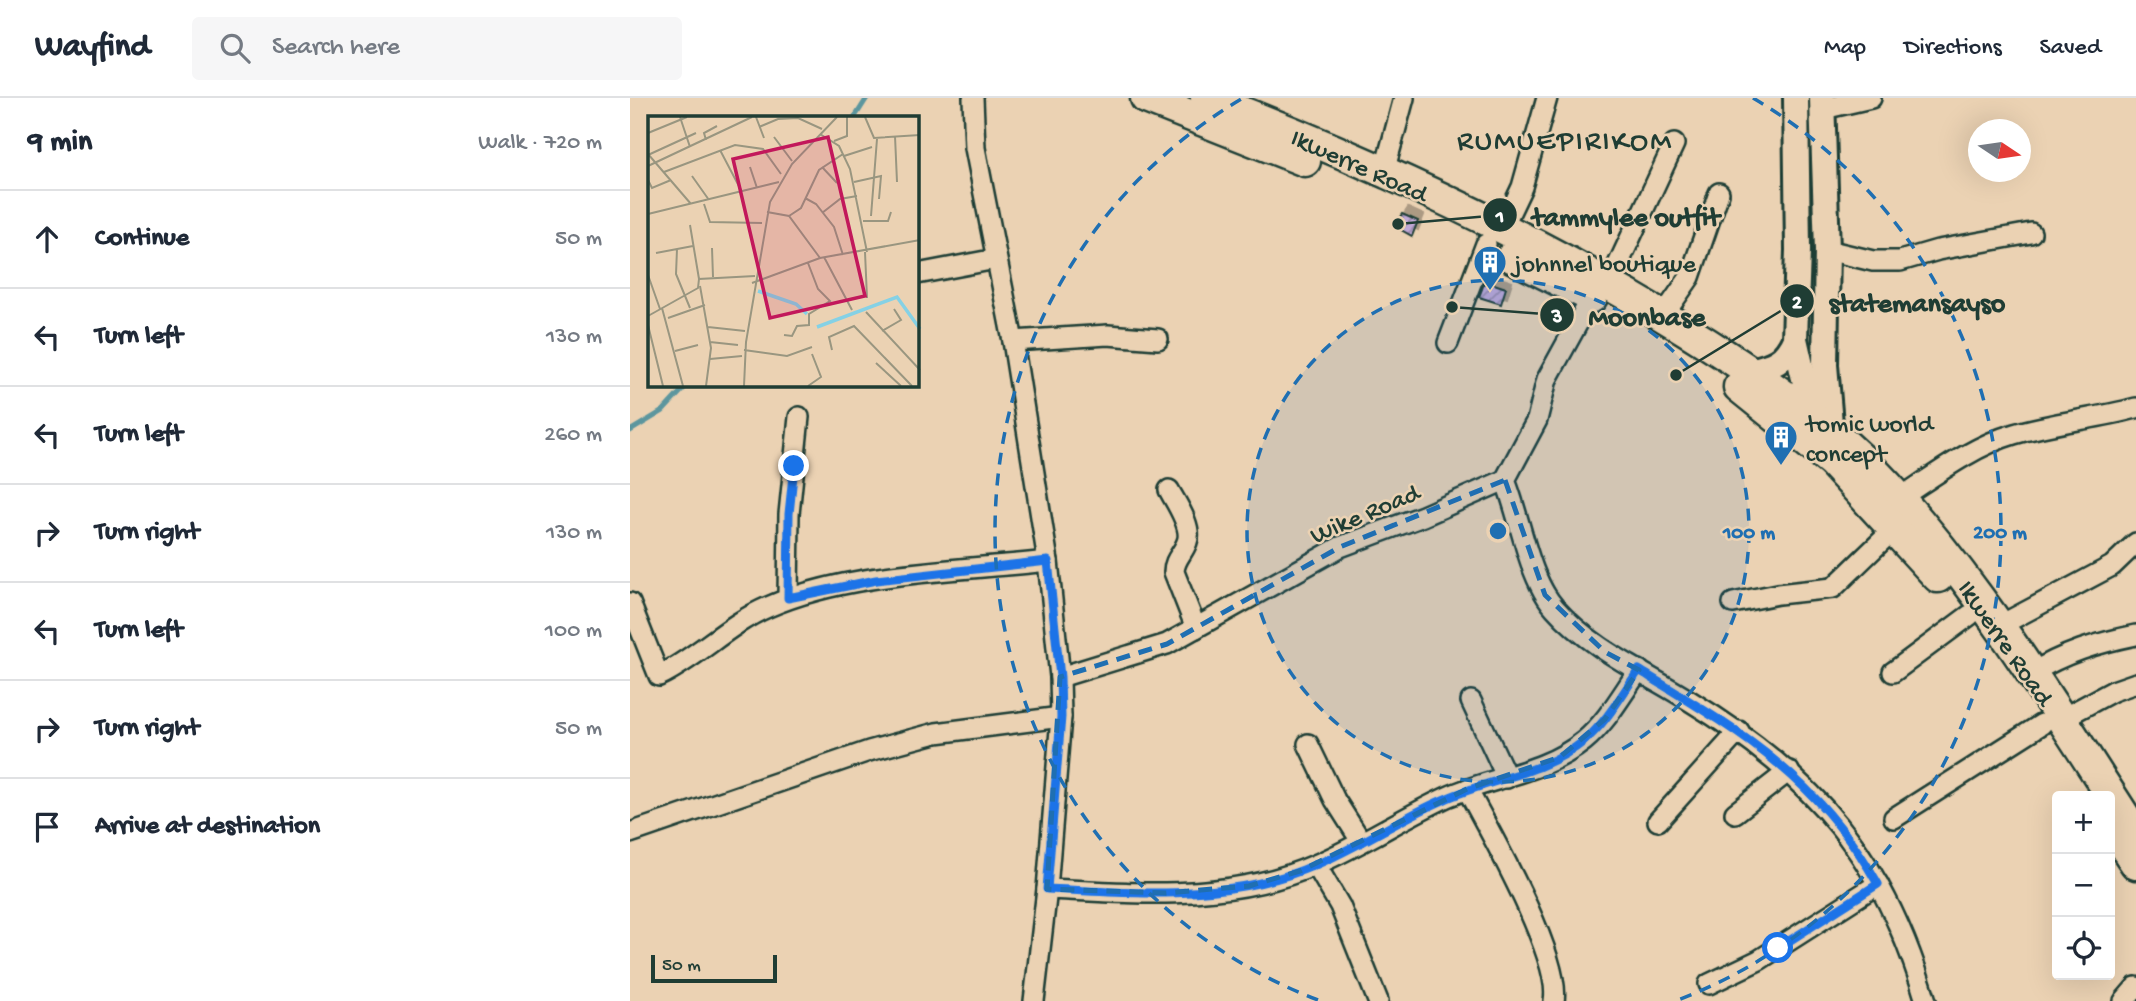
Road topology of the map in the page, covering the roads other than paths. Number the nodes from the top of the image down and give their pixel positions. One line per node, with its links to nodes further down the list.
1 (974, 98): 15 (street)
2 (1146, 98): 13 (main road, Ikwerre Road)
3 (1206, 98): 10 (main road, Ikwerre Road)
4 (1404, 98): 10 (street)
5 (1547, 98): 13 (street)
6 (1796, 98): 20 (street)
7 (1871, 98): 8 (street)
8 (1823, 103): 14 (street)
9 (1674, 144): 17 (street)
10 (1384, 172): 13 (main road, Ikwerre Road)
11 (1719, 192): 18 (street)
12 (2031, 233): 14 (street)
13 (1494, 236): 17 (main road, Ikwerre Road); 22 (street)
14 (1827, 250): 23 (street)
15 (996, 259): 16 (street); 21 (street)
16 (919, 274)
17 (1601, 290): 18 (main road, Ikwerre Road); 24 (main road, Ikwerre Road); 30 (street)
18 (1663, 316): 24 (main road, Ikwerre Road)
19 (1158, 339): 21 (street)
20 (1795, 339): 24 (street); 26 (street)
21 (1013, 341): 35 (street)
22 (1448, 343)
23 (1825, 365): 26 (street); 28 (street)
24 (1753, 385): 26 (main road, Ikwerre Road)
25 (2136, 408): 32 (street)
26 (1801, 409): 28 (main road, Ikwerre Road); 29 (main road, Ikwerre Road)
27 (799, 417): 36 (street)
28 (1833, 432): 29 (street); 32 (main road, Ikwerre Road)
29 (1832, 462): 33 (main road, Ikwerre Road)
30 (1505, 480): 41 (street, Wike Road); 43 (street)
31 (1169, 490): 41 (street)
32 (1900, 498): 40 (main road, Ikwerre Road)
33 (1894, 529): 38 (street); 39 (main road, Ikwerre Road)
34 (2136, 543): 40 (street)
35 (1048, 561): 36 (street); 46 (street)
36 (788, 598): 37 (street)
37 (630, 603)
38 (1734, 603)
39 (1970, 615): 44 (street); 50 (main road, Ikwerre Road)
40 (1999, 626): 45 (main road, Ikwerre Road)
41 (1196, 628): 46 (street, Wike Road)
42 (2136, 635): 45 (street)
43 (1639, 670): 51 (street); 54 (street)
44 (1894, 672)
45 (2030, 674): 50 (main road, Ikwerre Road)
46 (1060, 677): 49 (street)
47 (2136, 683): 50 (street)
48 (1471, 701): 54 (street)
49 (1061, 717): 61 (street); 67 (street)
50 (2051, 722): 56 (main road, Ikwerre Road); 58 (street); 62 (main road, Ikwerre Road)
51 (1739, 731): 53 (street); 59 (street)
52 (1308, 744): 63 (street)
53 (1789, 771): 57 (street); 66 (street)
54 (1507, 778): 55 (street)
55 (1467, 789): 63 (street); 72 (street)
56 (2087, 791)
57 (1735, 813)
58 (1894, 818)
59 (1658, 821)
60 (2115, 832): 64 (main road)
61 (630, 833)
62 (2136, 834)
63 (1361, 841): 65 (street)
64 (2136, 864)
65 (1316, 865): 67 (street); 71 (street)
66 (1878, 884): 68 (street); 73 (street)
67 (1047, 889): 70 (street)
68 (1709, 984)
69 (2136, 987): 74 (street)
70 (1034, 1001)
71 (1378, 1001)
72 (1554, 1001)
73 (1926, 1001)
74 (2124, 1001)

